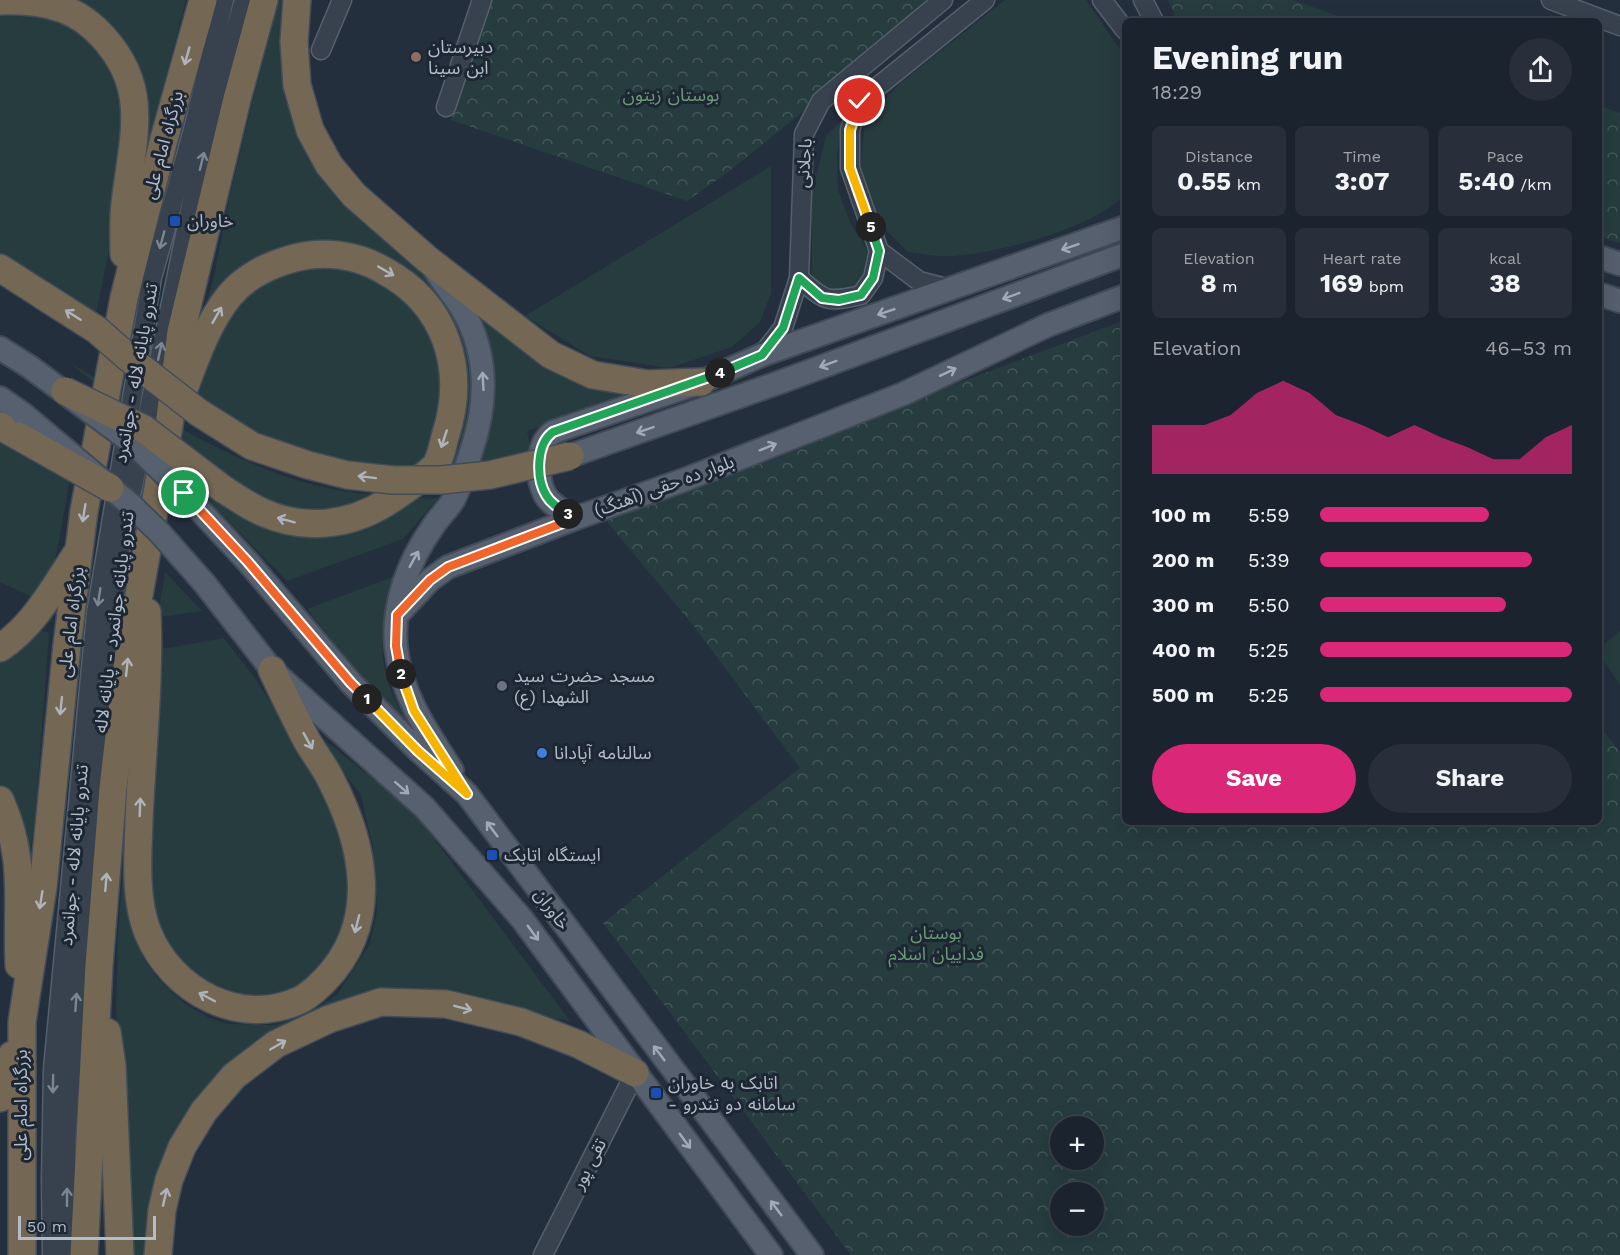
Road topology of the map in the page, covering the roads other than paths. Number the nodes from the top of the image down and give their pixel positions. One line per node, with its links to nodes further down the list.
1 (203, 0): 33 (highway, بزرگراه امام علی, one-way to 33)
2 (224, 0): 59 (street, تندرو پایانه لاله - جوانمرد, one-way to 59)
3 (244, 0): 60 (street, تندرو پایانه جوانمرد - پایانه لاله, one-way to 3)
4 (264, 0): 42 (highway)
5 (297, 0): 27 (highway)
6 (342, 0): 21 (street)
7 (482, 0): 22 (street)
8 (943, 0): 30 (street, باجلانی)
9 (985, 0): 24 (street)
10 (1102, 0): 19 (street)
11 (1143, 0): 16 (street)
12 (1551, 0): 15 (street)
13 (1564, 0): 15 (street)
14 (0, 1): 33 (highway)
15 (1586, 13): 17 (street)
16 (1152, 18)
17 (1599, 18)
18 (1602, 19): 20 (street)
19 (1122, 26)
20 (1620, 26)
21 (321, 50)
22 (446, 107)
23 (1115, 231): 31 (main road, one-way to 31)
24 (879, 251): 30 (street); 31 (street)
25 (1122, 255): 43 (main road, one-way to 43)
26 (1602, 258): 28 (main road)
27 (427, 259): 38 (highway); 48 (main road, one-way to 27)
28 (1620, 264)
29 (0, 268): 43 (highway, one-way to 29, bridge)
30 (799, 278): 37 (street, باجلانی)
31 (950, 290): 37 (main road, one-way to 37)
32 (1602, 295): 35 (main road)
33 (124, 298): 46 (highway, بزرگراه امام علی, one-way to 46)
34 (1122, 298): 45 (main road, بلوار ده حقی (آهنگ), one-way to 34)
35 (1620, 301)
36 (0, 348): 39 (main road, خاوران, bridge)
37 (762, 355): 38 (main road)
38 (701, 381): 45 (main road)
39 (65, 391): 42 (highway, one-way to 39, bridge); 51 (main road, خاوران, bridge)
40 (0, 396): 41 (main road)
41 (14, 425): 44 (highway, bridge)
42 (170, 426): 47 (highway)
43 (570, 456)
44 (110, 488): 50 (main road, خاوران, bridge)
45 (576, 518): 48 (main road, بلوار ده حقی (آهنگ))
46 (79, 550): 49 (highway); 54 (highway, بزرگراه امام علی, one-way to 54)
47 (145, 569): 50 (highway, one-way to 47); 53 (highway, one-way to 47)
48 (397, 615): 51 (main road)
49 (0, 648)
50 (272, 670): 55 (main road, خاوران, one-way to 55)
51 (467, 794): 65 (main road, خاوران, one-way to 51)
52 (0, 800): 54 (highway)
53 (99, 965): 61 (highway); 62 (highway)
54 (22, 1022): 56 (highway); 58 (highway, بزرگراه امام علی)
55 (635, 1073): 57 (street, تقی پور); 63 (highway, one-way to 55); 64 (main road, خاوران, one-way to 64)
56 (0, 1098)
57 (546, 1254)
58 (22, 1255)
59 (52, 1255)
60 (67, 1255)
61 (84, 1255)
62 (120, 1255)
63 (158, 1255)
64 (771, 1255)
65 (812, 1255)

